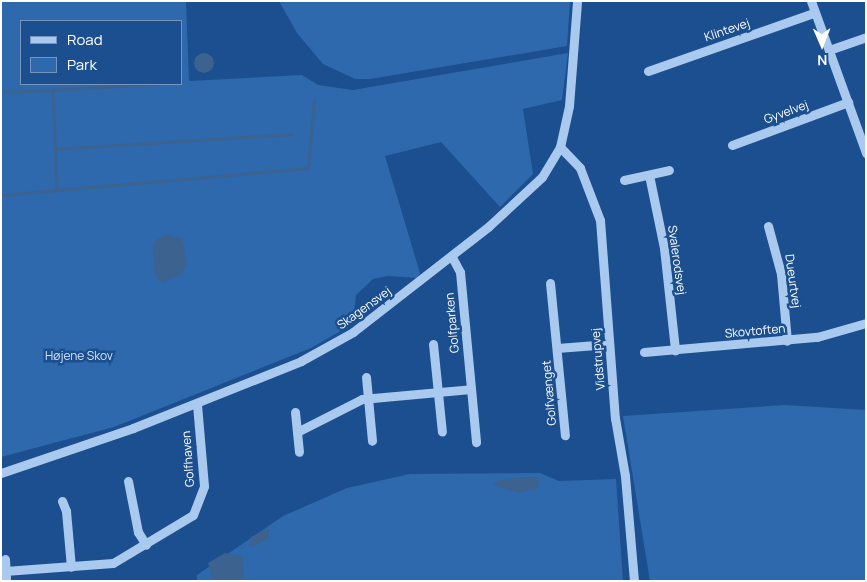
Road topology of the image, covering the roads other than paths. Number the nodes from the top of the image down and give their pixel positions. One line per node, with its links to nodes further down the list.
1 (577, 1): 9 (street, Skagensvej)
2 (811, 1): 3 (street)
3 (814, 13): 5 (street); 6 (street, Klintevej)
4 (866, 37): 5 (street)
5 (828, 50): 7 (street)
6 (648, 71)
7 (848, 102): 8 (street, Gyvelvej); 10 (street)
8 (732, 145)
9 (560, 147): 15 (street, Skagensvej); 20 (street, Vidstrupvej)
10 (865, 148)
11 (669, 170): 12 (street)
12 (648, 175): 13 (street); 22 (street, Svalerodsvej)
13 (624, 180)
14 (768, 226): 18 (street, Dueurtvej)
15 (452, 257): 25 (street, Golfparken); 28 (street, Skagensvej)
16 (550, 283): 21 (street, Golfvænget)
17 (865, 326): 18 (street, Skovtoften)
18 (787, 341): 22 (street, Skovtoften)
19 (433, 344): 26 (street, Golfparken)
20 (609, 344): 21 (street, Golfvænget); 44 (street, Vidstrupvej)
21 (557, 348): 32 (street, Golfvænget)
22 (675, 350): 23 (street, Skovtoften)
23 (644, 352)
24 (366, 377): 27 (street)
25 (471, 389): 26 (street); 34 (street, Golfparken)
26 (438, 393): 27 (street); 31 (street, Golfparken)
27 (368, 399): 30 (street); 33 (street)
28 (197, 404): 36 (street, Skagensvej); 39 (street, Golfhaven)
29 (295, 412): 30 (street)
30 (297, 432): 35 (street)
31 (442, 432)
32 (565, 435)
33 (372, 441)
34 (476, 442)
35 (300, 452)
36 (1, 473)
37 (128, 481): 39 (street)
38 (62, 502): 41 (street)
39 (146, 545): 41 (street, Golfhaven)
40 (5, 559): 42 (street)
41 (71, 567): 42 (street, Golfhaven)
42 (5, 571): 43 (street)
43 (6, 581)
44 (634, 581)

